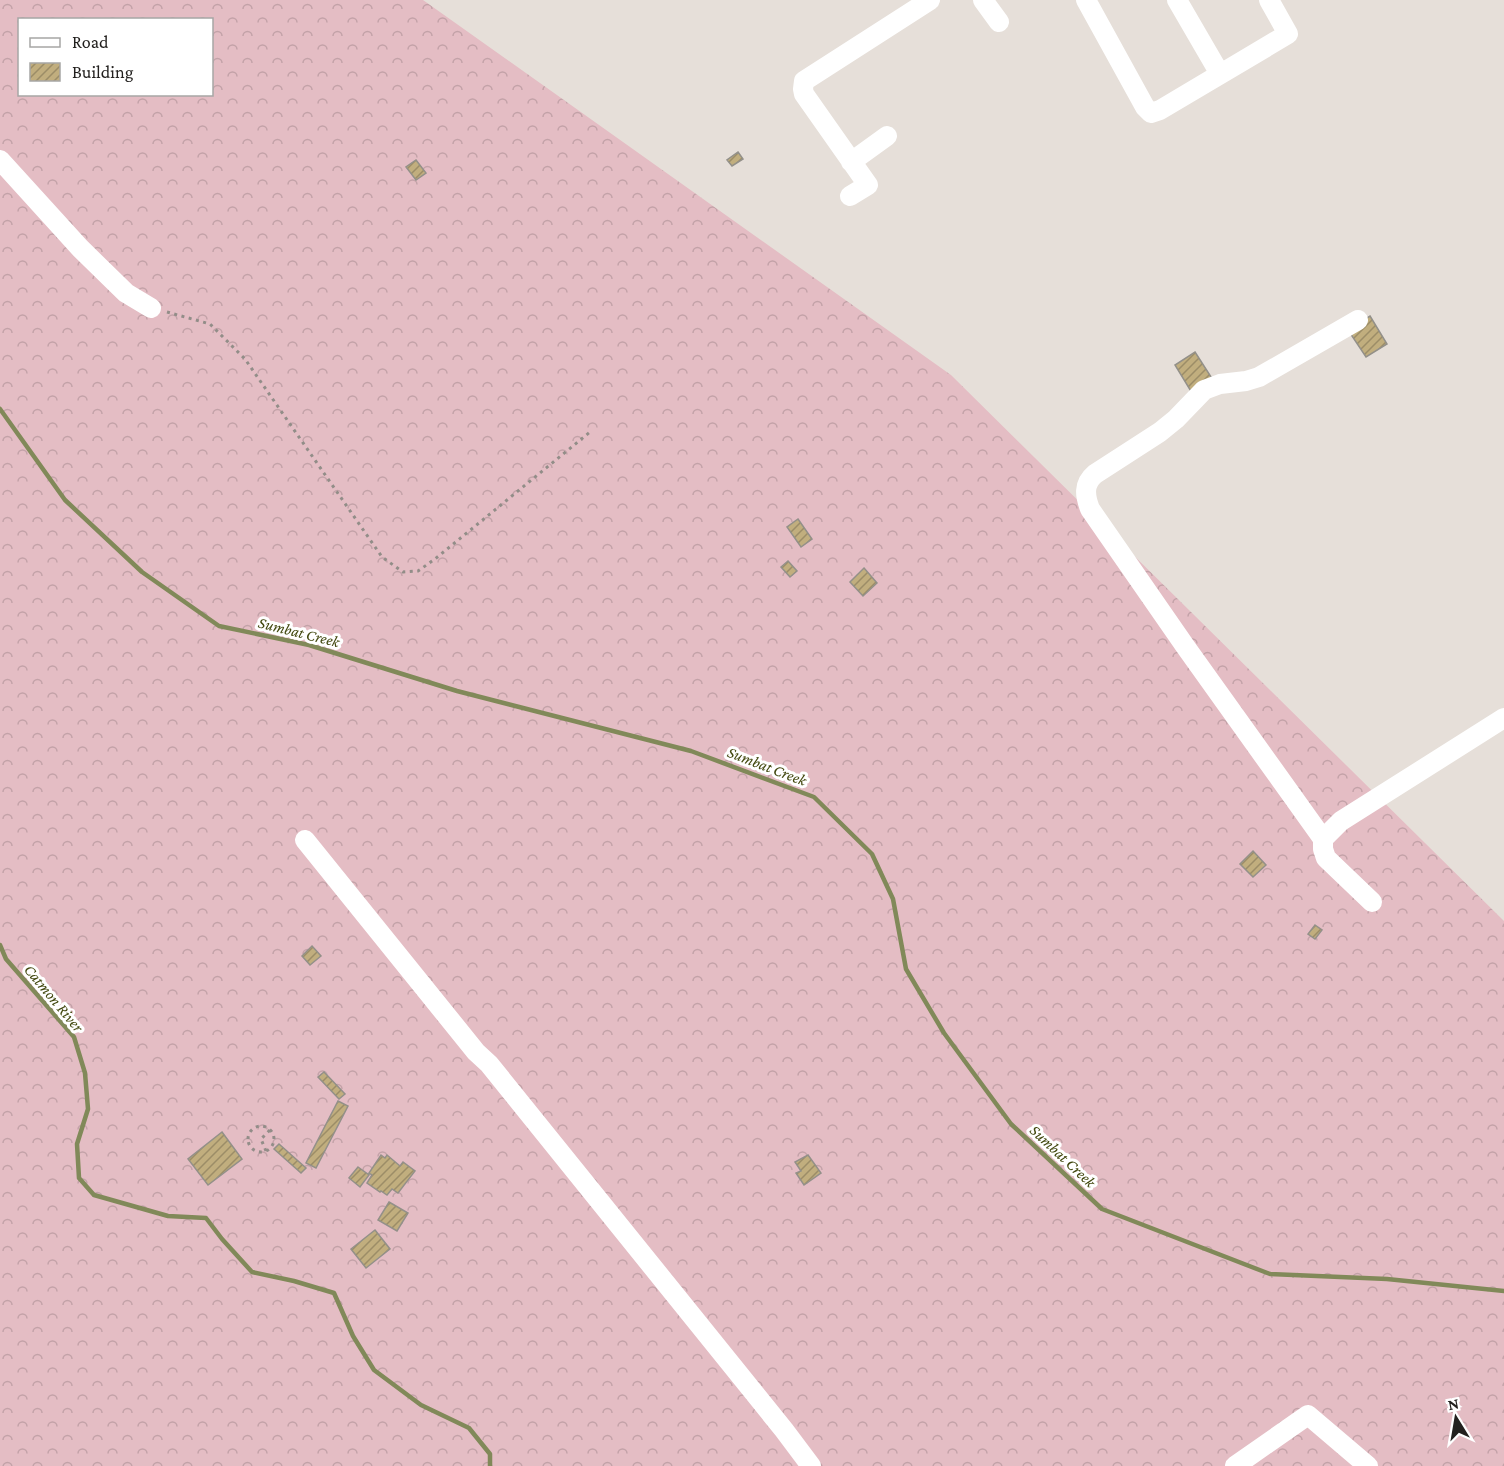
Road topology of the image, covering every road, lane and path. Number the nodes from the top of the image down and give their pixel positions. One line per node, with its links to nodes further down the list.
1 (930, 0): 10 (street)
2 (983, 0): 6 (street)
3 (1086, 0): 7 (street)
4 (1176, 0): 7 (street)
5 (1269, 0): 7 (street)
6 (999, 22)
7 (1220, 74)
8 (887, 136): 10 (street)
9 (0, 160): 12 (street)
10 (851, 162): 11 (street)
11 (850, 196)
12 (151, 308): 14 (path)
13 (1358, 320): 16 (street)
14 (590, 432)
15 (1504, 718): 16 (street)
16 (1323, 839): 18 (street)
17 (305, 840): 21 (street)
18 (1372, 902)
19 (270, 1130): 20 (path); 20 (path); 20 (path)
20 (266, 1151)
21 (811, 1466)
22 (1235, 1466): 23 (street)
23 (1368, 1466)

